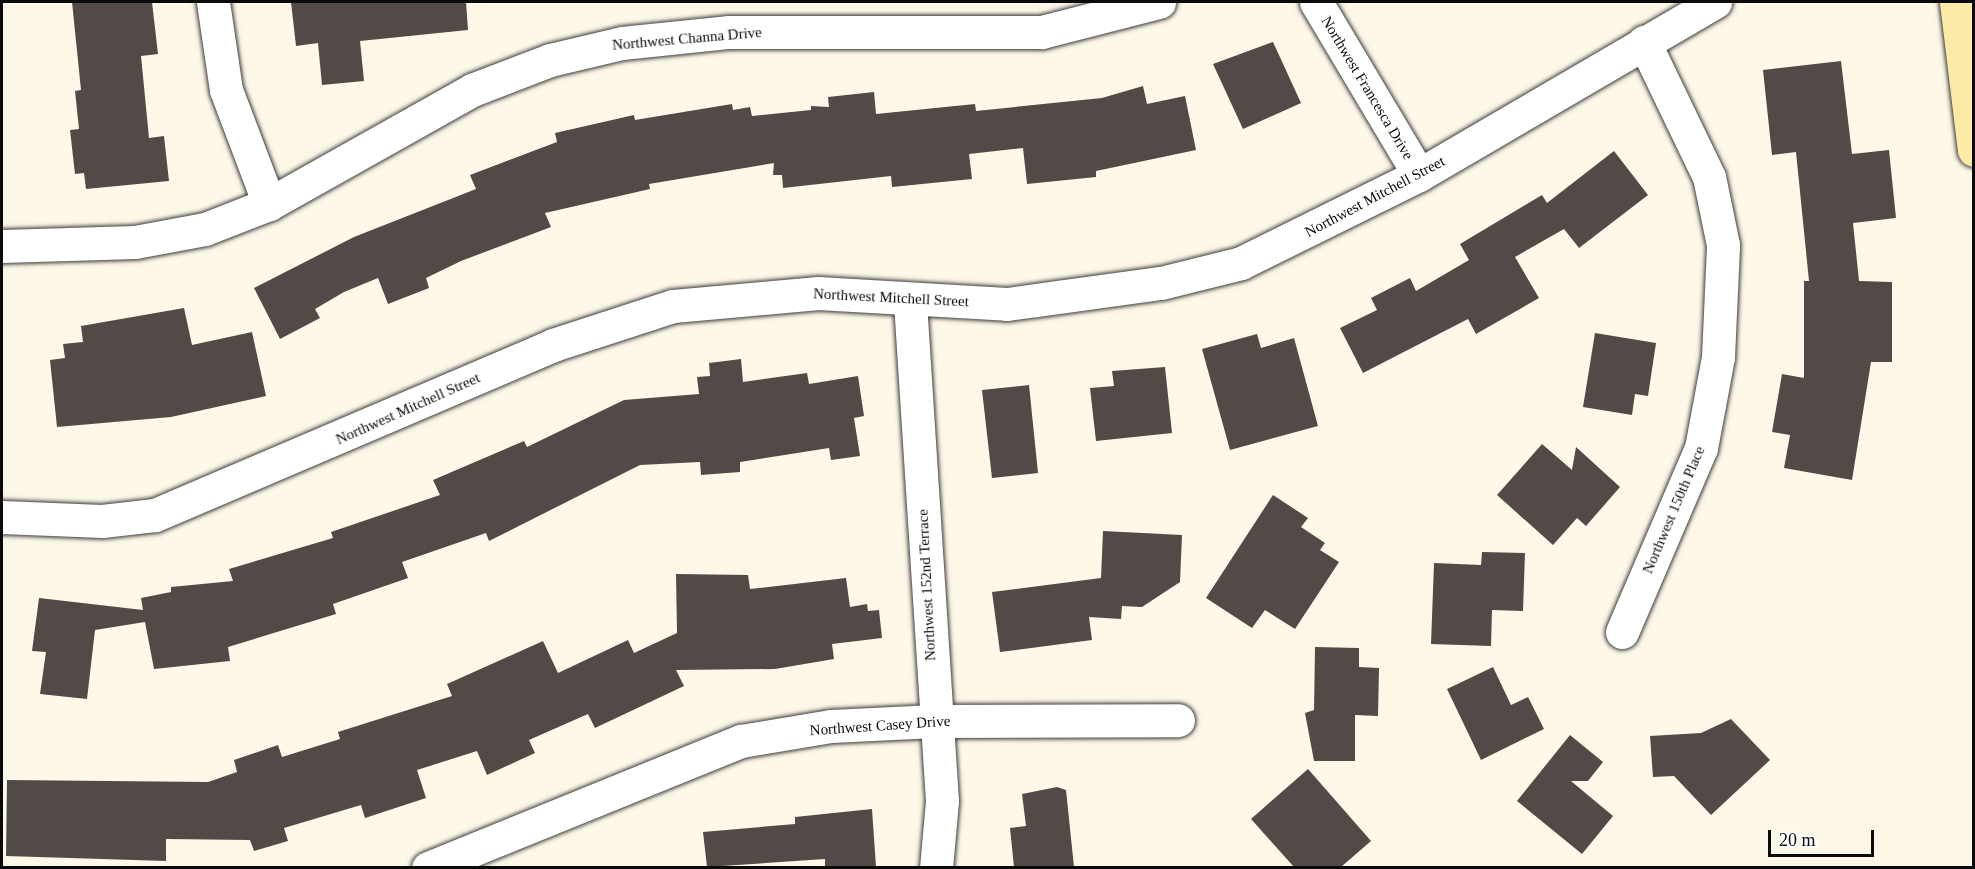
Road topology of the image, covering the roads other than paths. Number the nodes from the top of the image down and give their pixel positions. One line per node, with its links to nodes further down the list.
1 (213, 2): 9 (street)
2 (1159, 2): 9 (street, Northwest Channa Drive)
3 (1316, 2): 8 (street, Northwest Francesca Drive)
4 (1715, 2): 6 (street, Northwest Mitchell Street)
5 (1956, 2): 7 (main road)
6 (1644, 42): 8 (street, Northwest Mitchell Street); 13 (street, Northwest 150th Place)
7 (1974, 150)
8 (1419, 175): 11 (street, Northwest Mitchell Street)
9 (269, 204): 10 (street, Northwest Channa Drive)
10 (2, 246)
11 (910, 302): 12 (street, Northwest Mitchell Street); 15 (street, Northwest 152nd Terrace)
12 (2, 517)
13 (1622, 632)
14 (1178, 720): 15 (street, Northwest Casey Drive)
15 (935, 721): 16 (street, Northwest Casey Drive); 17 (street, Northwest 152nd Terrace)
16 (428, 867)
17 (936, 867)

